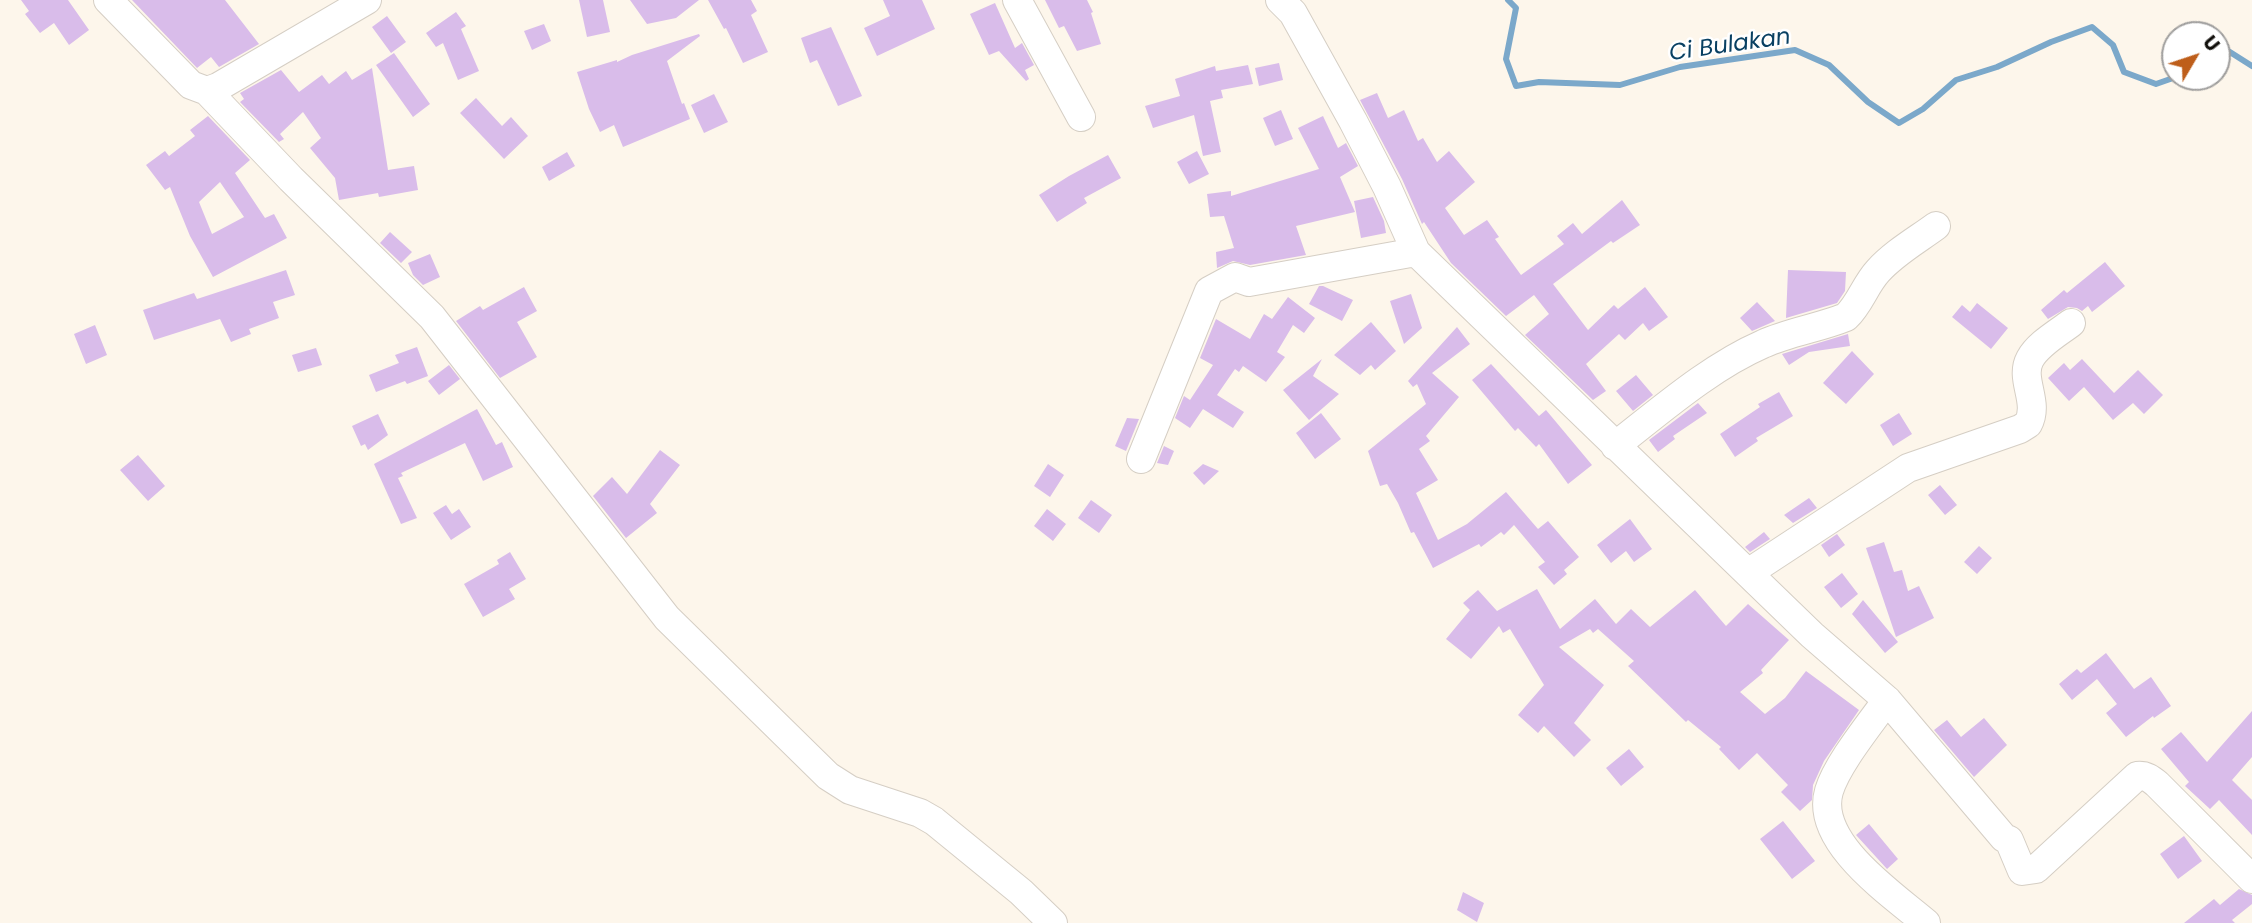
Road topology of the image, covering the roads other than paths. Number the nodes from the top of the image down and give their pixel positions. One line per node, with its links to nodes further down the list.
1 (108, 0): 5 (street)
2 (367, 0): 5 (street)
3 (1017, 0): 6 (street)
4 (1280, 0): 8 (street)
5 (207, 91): 15 (street)
6 (1082, 117)
7 (1936, 226): 10 (street)
8 (1416, 252): 10 (street); 11 (street)
9 (2071, 323): 12 (street)
10 (1615, 446): 12 (street)
11 (1141, 459)
12 (1748, 573): 13 (street)
13 (1887, 700): 14 (street); 16 (street)
14 (2252, 879)
15 (1053, 923)
16 (1926, 923)

